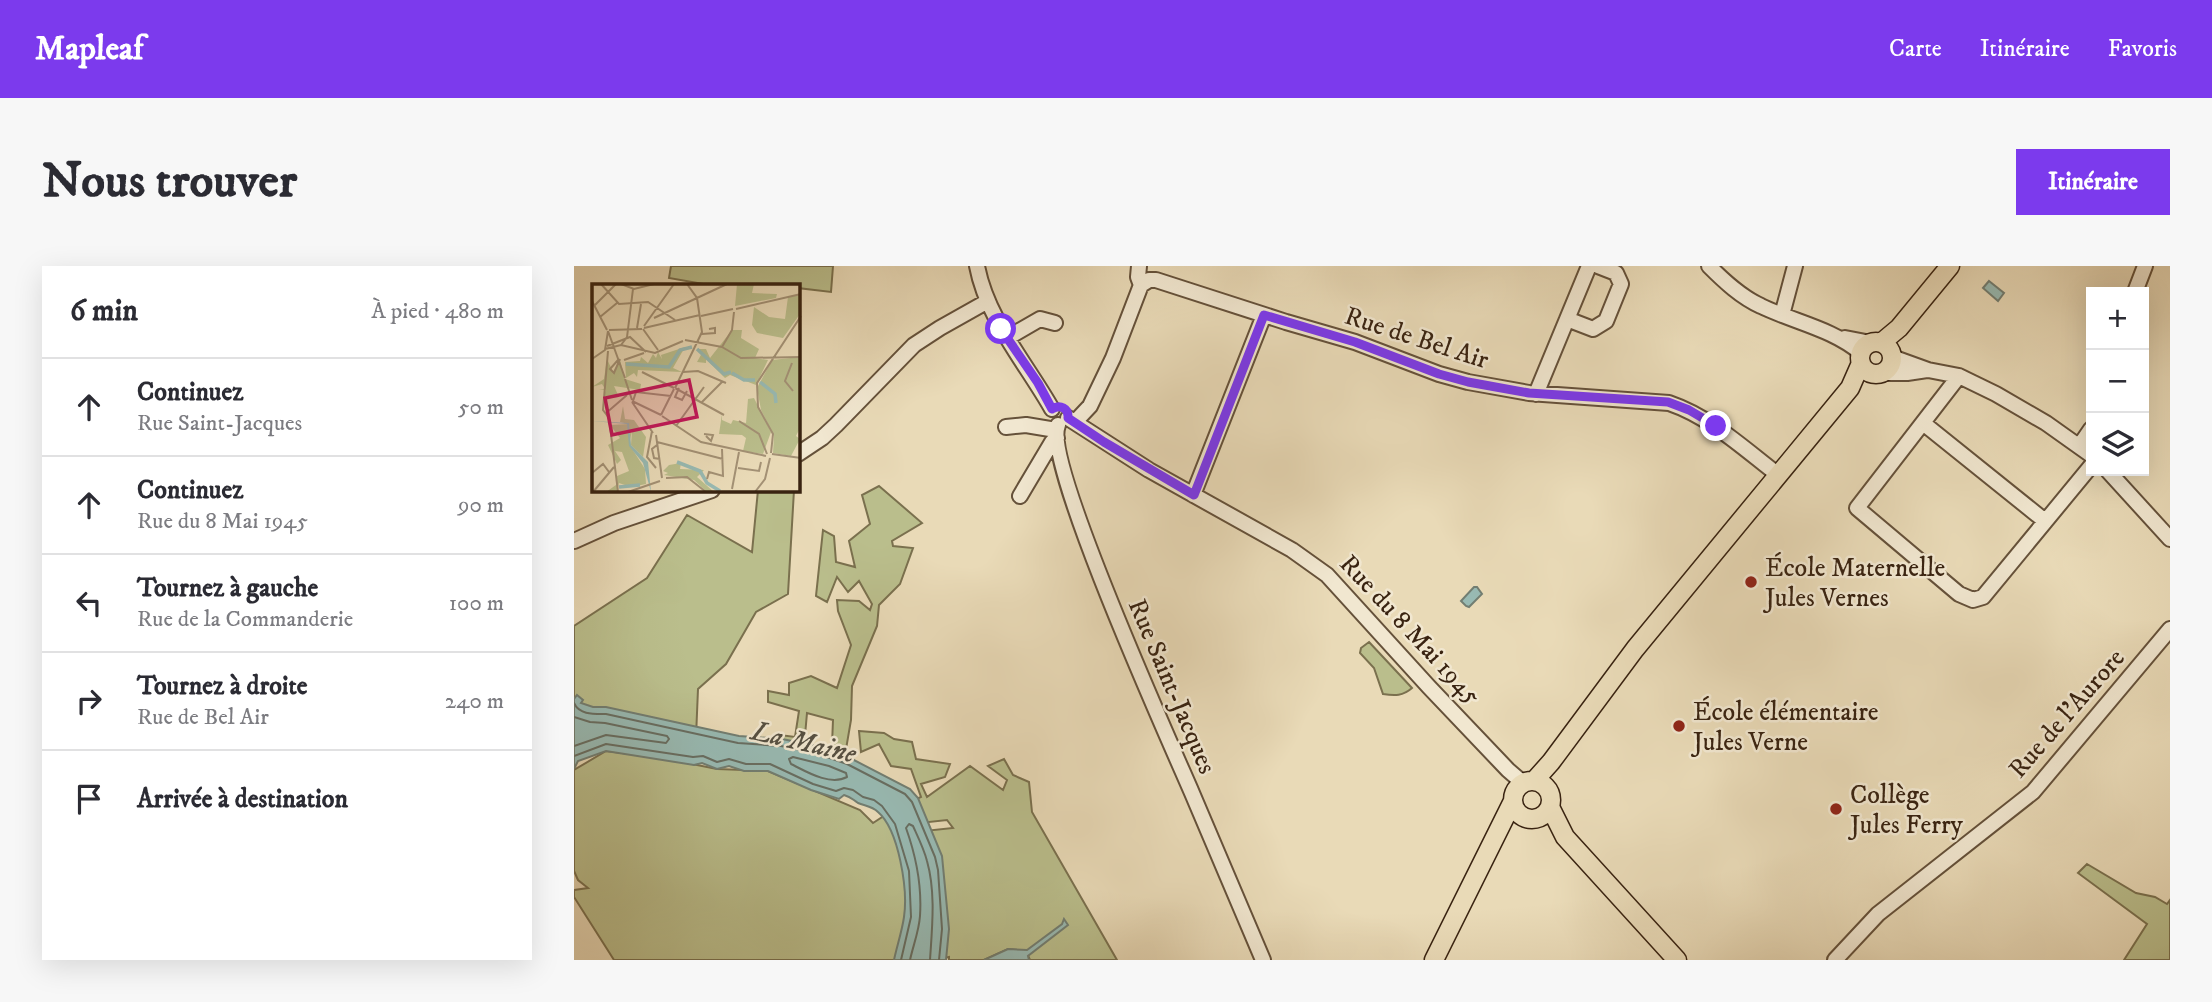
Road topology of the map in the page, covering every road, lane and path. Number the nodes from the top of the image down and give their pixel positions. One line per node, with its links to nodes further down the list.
1 (977, 266): 11 (street)
2 (1139, 266): 9 (street)
3 (1589, 266): 14 (street)
4 (1598, 266): 14 (street)
5 (1709, 266): 13 (street)
6 (1795, 266): 13 (street)
7 (1950, 266): 17 (main road)
8 (2145, 266): 10 (street)
9 (1141, 285): 12 (street, Rue de Bel Air); 22 (street)
10 (2138, 287)
11 (988, 302): 16 (street); 24 (street)
12 (1264, 315): 19 (street, Rue de Bel Air); 29 (street)
13 (1782, 315): 17 (street)
14 (1567, 319): 19 (street)
15 (1055, 323): 16 (street)
16 (1007, 338): 22 (street, Rue du 8 Mai 1945)
17 (1877, 357): 18 (street); 26 (main road)
18 (1959, 376): 20 (street); 23 (street)
19 (1536, 394): 26 (street, Rue de Bel Air)
20 (1923, 423): 31 (street); 31 (street)
21 (1006, 427): 22 (street)
22 (1063, 427): 29 (street, Rue du 8 Mai 1945); 30 (street); 39 (street, Rue Saint-Jacques)
23 (2085, 450)
24 (800, 453)
25 (2086, 472): 31 (street)
26 (1777, 474): 35 (main road)
27 (2113, 476): 32 (street)
28 (706, 492): 33 (street)
29 (1194, 495): 35 (street, Rue du 8 Mai 1945)
30 (1020, 496)
31 (2045, 521)
32 (2170, 539)
33 (574, 541)
34 (2170, 629): 42 (street, Rue de l'Aurore)
35 (1535, 784): 36 (main road); 37 (main road)
36 (1513, 801): 37 (main road); 38 (main road)
37 (1537, 815): 38 (main road); 41 (main road)
38 (1495, 839): 40 (main road)
39 (1263, 960)
40 (1434, 960)
41 (1677, 960)
42 (1835, 960)

